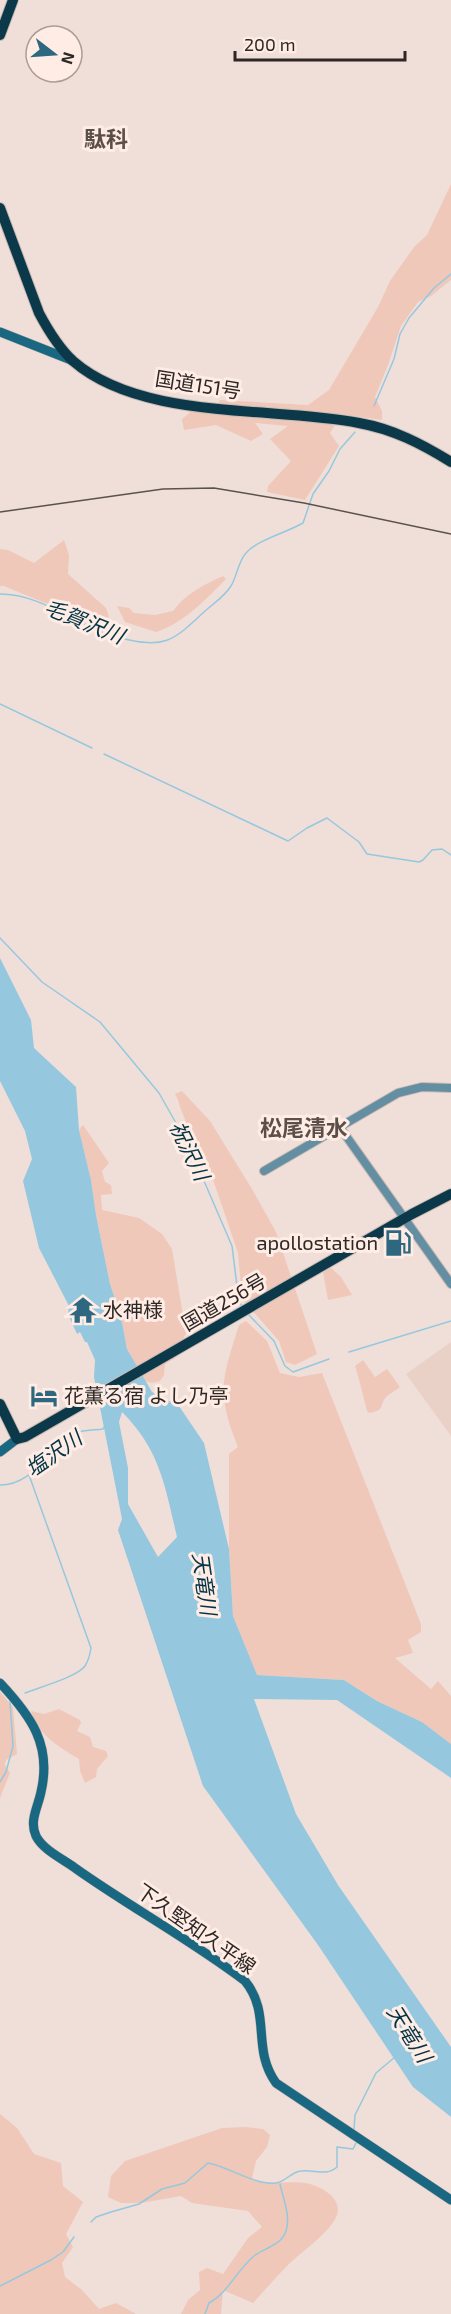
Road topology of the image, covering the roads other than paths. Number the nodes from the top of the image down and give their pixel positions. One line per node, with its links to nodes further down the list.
1 (13, 0): 2 (highway)
2 (0, 34)
3 (0, 208): 5 (highway, 国道151号)
4 (0, 332): 5 (main road)
5 (73, 361): 6 (highway, 国道151号)
6 (451, 462)
7 (451, 1088): 8 (street)
8 (339, 1126): 9 (street); 11 (street)
9 (264, 1171)
10 (451, 1194): 11 (highway, 国道256号)
11 (404, 1219): 12 (street); 14 (highway, 国道256号)
12 (451, 1284)
13 (0, 1404): 14 (highway)
14 (17, 1438): 15 (main road)
15 (0, 1452)
16 (0, 1683): 17 (main road, 下久堅知久平線)
17 (451, 2200)

